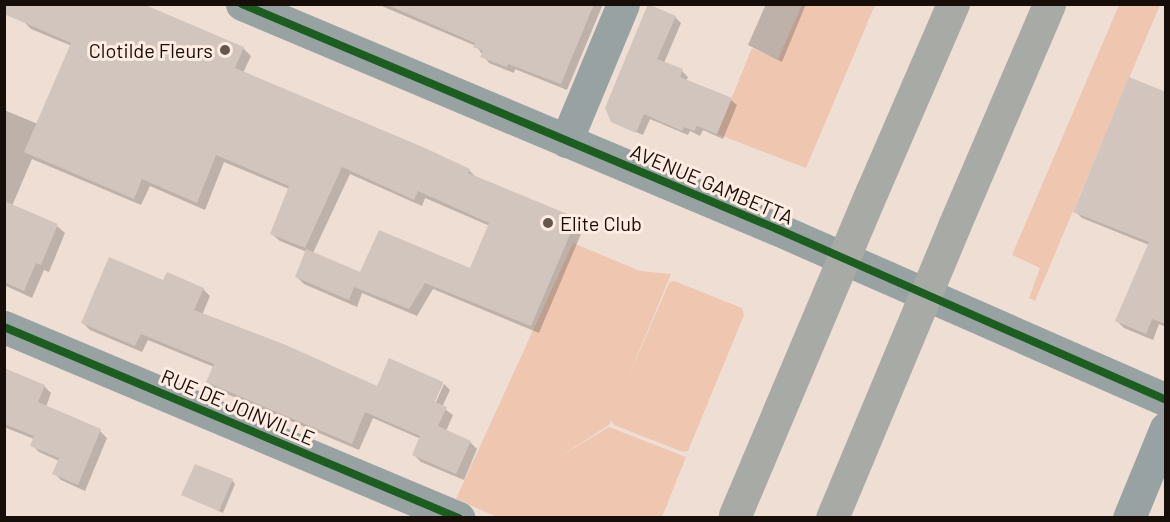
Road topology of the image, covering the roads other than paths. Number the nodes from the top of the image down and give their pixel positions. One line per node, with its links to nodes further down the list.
1 (624, 4): 5 (street)
2 (953, 4): 9 (highway, bridge)
3 (1049, 4): 11 (highway, bridge)
4 (256, 7): 5 (street, AVENUE GAMBETTA)
5 (566, 141): 7 (street, AVENUE GAMBETTA)
6 (4, 327): 10 (street, RUE DE JOINVILLE)
7 (1166, 400)
8 (1166, 428): 12 (street)
9 (735, 516)
10 (459, 518)
11 (832, 518)
12 (1130, 518)

